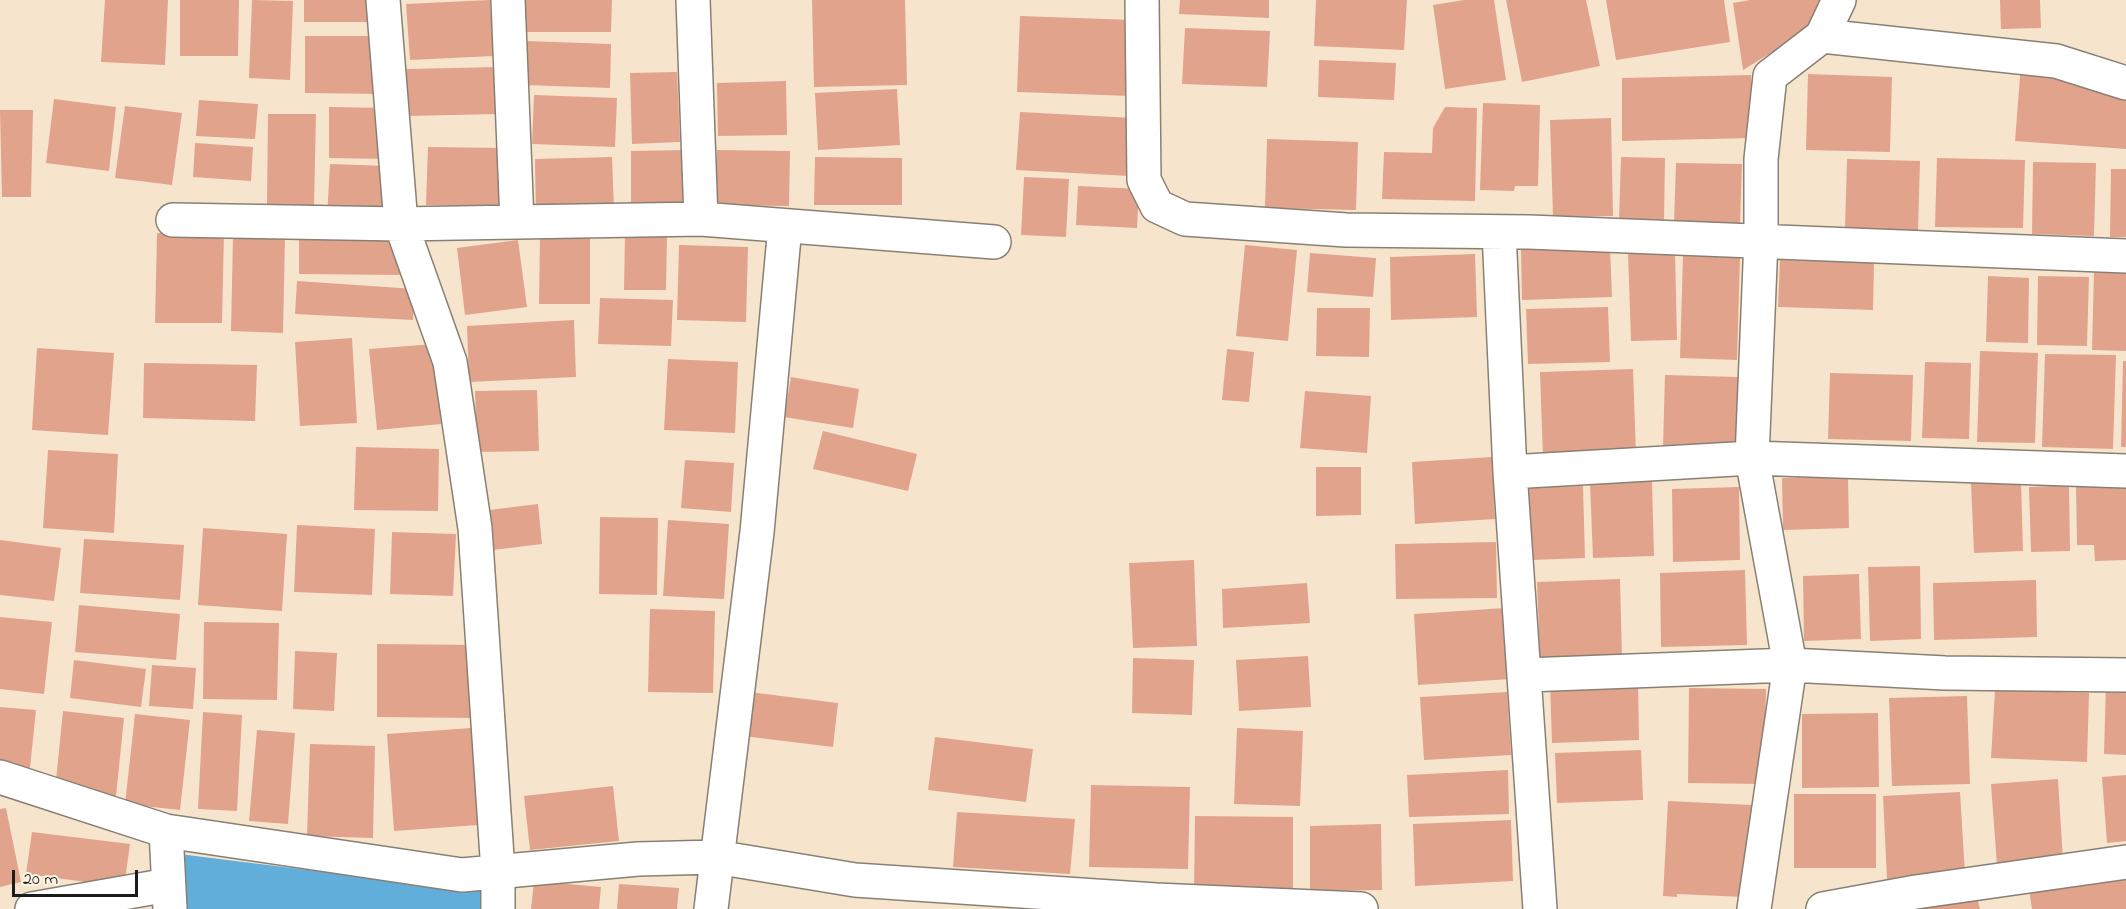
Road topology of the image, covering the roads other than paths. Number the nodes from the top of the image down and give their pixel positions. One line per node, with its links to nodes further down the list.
1 (383, 0): 11 (street)
2 (508, 0): 10 (street)
3 (693, 0): 8 (street)
4 (1142, 0): 13 (street)
5 (1839, 0): 6 (street)
6 (1822, 36): 7 (street); 14 (street)
7 (2126, 83)
8 (701, 219): 10 (street); 12 (street)
9 (173, 220): 11 (street)
10 (517, 222): 11 (street)
11 (401, 224): 27 (street)
12 (785, 226): 15 (street); 25 (street)
13 (1499, 232): 14 (street); 19 (street)
14 (1761, 240): 16 (street); 17 (street)
15 (994, 242)
16 (2126, 256)
17 (1752, 458): 18 (street); 19 (street); 20 (street)
18 (2126, 471)
19 (1510, 472): 21 (street)
20 (1790, 665): 21 (street); 22 (street); 36 (street)
21 (1526, 675): 35 (street)
22 (2126, 675)
23 (0, 777): 24 (street)
24 (166, 831): 27 (street); 29 (street)
25 (716, 857): 27 (street); 30 (street); 33 (street)
26 (2126, 862): 28 (street)
27 (498, 872): 32 (street)
28 (1996, 895): 37 (street)
29 (169, 897): 31 (street)
30 (1076, 902): 34 (street)
31 (33, 909)
32 (498, 909)
33 (711, 909)
34 (1361, 909)
35 (1540, 909)
36 (1754, 909)
37 (1822, 909)

